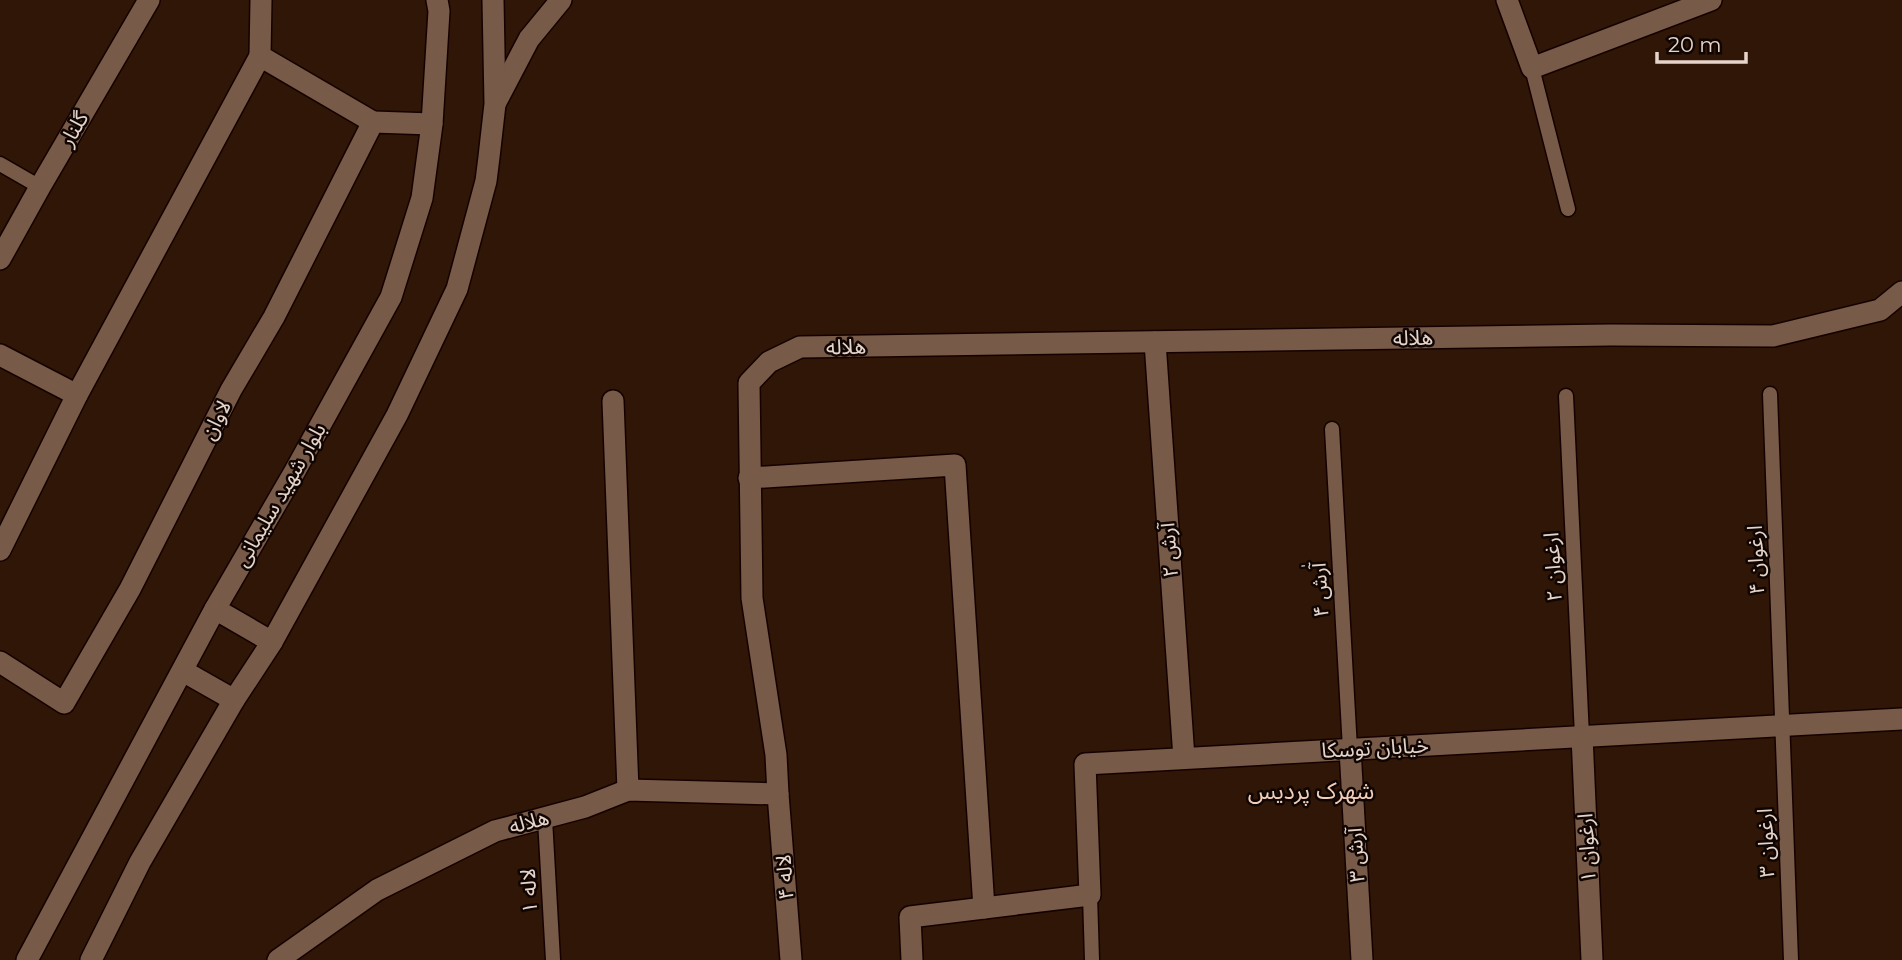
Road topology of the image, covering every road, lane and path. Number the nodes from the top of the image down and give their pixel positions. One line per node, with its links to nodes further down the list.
1 (149, 0): 14 (street, گلنار)
2 (261, 0): 8 (street)
3 (437, 0): 12 (street, بلوار شهید سلیمانی)
4 (493, 0): 10 (street)
5 (561, 0): 10 (street)
6 (1507, 0): 9 (street)
7 (1711, 0): 9 (street)
8 (260, 55): 11 (street); 21 (street)
9 (1532, 68): 15 (lane)
10 (495, 103): 28 (street)
11 (373, 121): 12 (street); 29 (street, لاوان)
12 (432, 124): 27 (street, بلوار شهید سلیمانی)
13 (0, 164): 14 (lane)
14 (40, 187): 16 (street, گلنار)
15 (1568, 209)
16 (0, 259)
17 (1902, 292): 18 (street, هلاله)
18 (1155, 342): 25 (street, هلاله); 36 (street, آرش ۲)
19 (0, 355): 21 (street)
20 (1770, 394): 33 (lane, ارغوان ۴)
21 (77, 395): 26 (street)
22 (1566, 396): 34 (lane, ارغوان ۲)
23 (613, 401): 37 (street)
24 (1332, 429): 35 (lane, آٰرش ۴)
25 (748, 478): 38 (street, هلاله); 41 (street)
26 (0, 550)
27 (215, 609): 28 (street); 30 (street, بلوار شهید سلیمانی)
28 (272, 642): 31 (street)
29 (0, 662)
30 (183, 671): 31 (street); 42 (street, بلوار شهید سلیمانی)
31 (234, 700): 43 (street)
32 (1902, 719): 33 (street, خیابان توسکا)
33 (1783, 725): 34 (street, خیابان توسکا); 51 (lane, ارغوان ۳)
34 (1581, 736): 35 (street, خیابان توسکا); 50 (street, ارغوان ۱)
35 (1350, 749): 36 (street, خیابان توسکا); 49 (street, آرش ۳)
36 (1184, 758): 40 (street, خیابان توسکا)
37 (628, 790): 38 (street, هلاله); 39 (street, هلاله)
38 (778, 794): 46 (street, لاله ۴)
39 (545, 819): 44 (street, هلاله); 45 (lane, لاله ۱)
40 (1090, 895): 41 (street); 48 (lane)
41 (984, 908): 47 (street)
42 (27, 960)
43 (91, 960)
44 (278, 960)
45 (553, 960)
46 (791, 960)
47 (912, 960)
48 (1092, 960)
49 (1362, 960)
50 (1592, 960)
51 (1791, 960)

